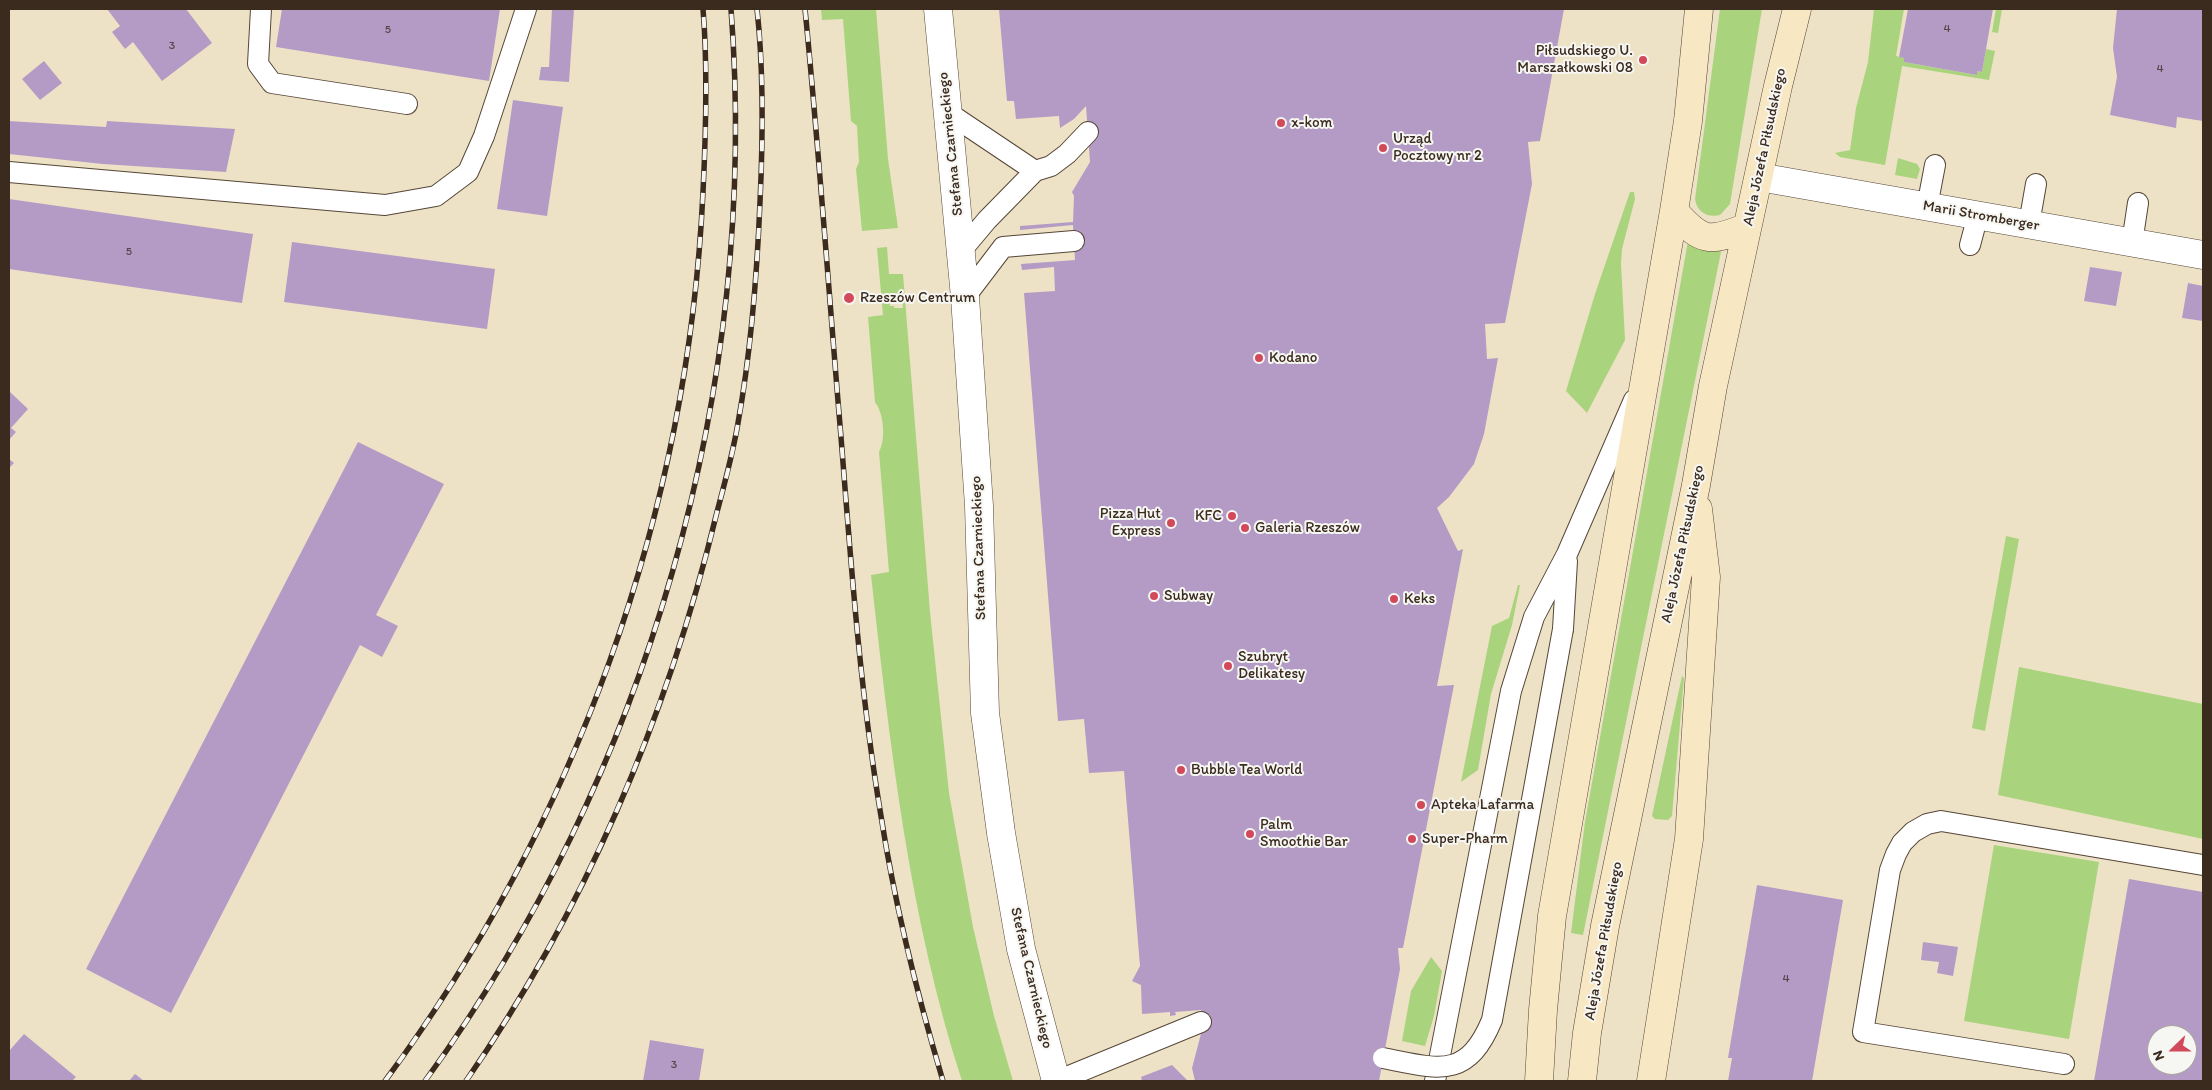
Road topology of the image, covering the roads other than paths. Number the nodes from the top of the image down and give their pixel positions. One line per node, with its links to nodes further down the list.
1 (261, 9): 6 (lane)
2 (526, 9): 11 (lane)
3 (938, 9): 7 (street, Stefana Czarnieckiego)
4 (1700, 9): 16 (main road)
5 (1797, 9): 12 (main road, Aleja Józefa Piłsudskiego)
6 (407, 104)
7 (947, 112): 10 (lane); 21 (street, Stefana Czarnieckiego)
8 (1088, 132): 10 (lane)
9 (1935, 165): 15 (lane)
10 (1035, 171): 21 (lane)
11 (9, 172)
12 (1759, 177): 15 (street, Marii Stromberger); 18 (main road, Aleja Józefa Piłsudskiego)
13 (2036, 184): 17 (lane)
14 (2138, 203): 20 (lane)
15 (1927, 207): 17 (street, Marii Stromberger)
16 (1674, 211): 18 (main road); 24 (main road)
17 (2029, 224): 20 (street, Marii Stromberger)
18 (1747, 226): 25 (main road, Aleja Józefa Piłsudskiego)
19 (1074, 241): 23 (lane)
20 (2132, 243): 22 (street, Marii Stromberger)
21 (961, 251): 23 (street, Stefana Czarnieckiego)
22 (2203, 255)
23 (965, 297): 31 (street, Stefana Czarnieckiego)
24 (1645, 375): 26 (lane); 33 (main road)
25 (1696, 485): 34 (main road, Aleja Józefa Piłsudskiego); 35 (main road)
26 (1567, 554): 29 (lane, bridge); 32 (lane)
27 (2203, 865): 30 (lane)
28 (1202, 1022): 31 (lane)
29 (1384, 1058)
30 (2064, 1064)
31 (1057, 1081)
32 (1435, 1081)
33 (1539, 1081)
34 (1582, 1081)
35 (1651, 1081)

